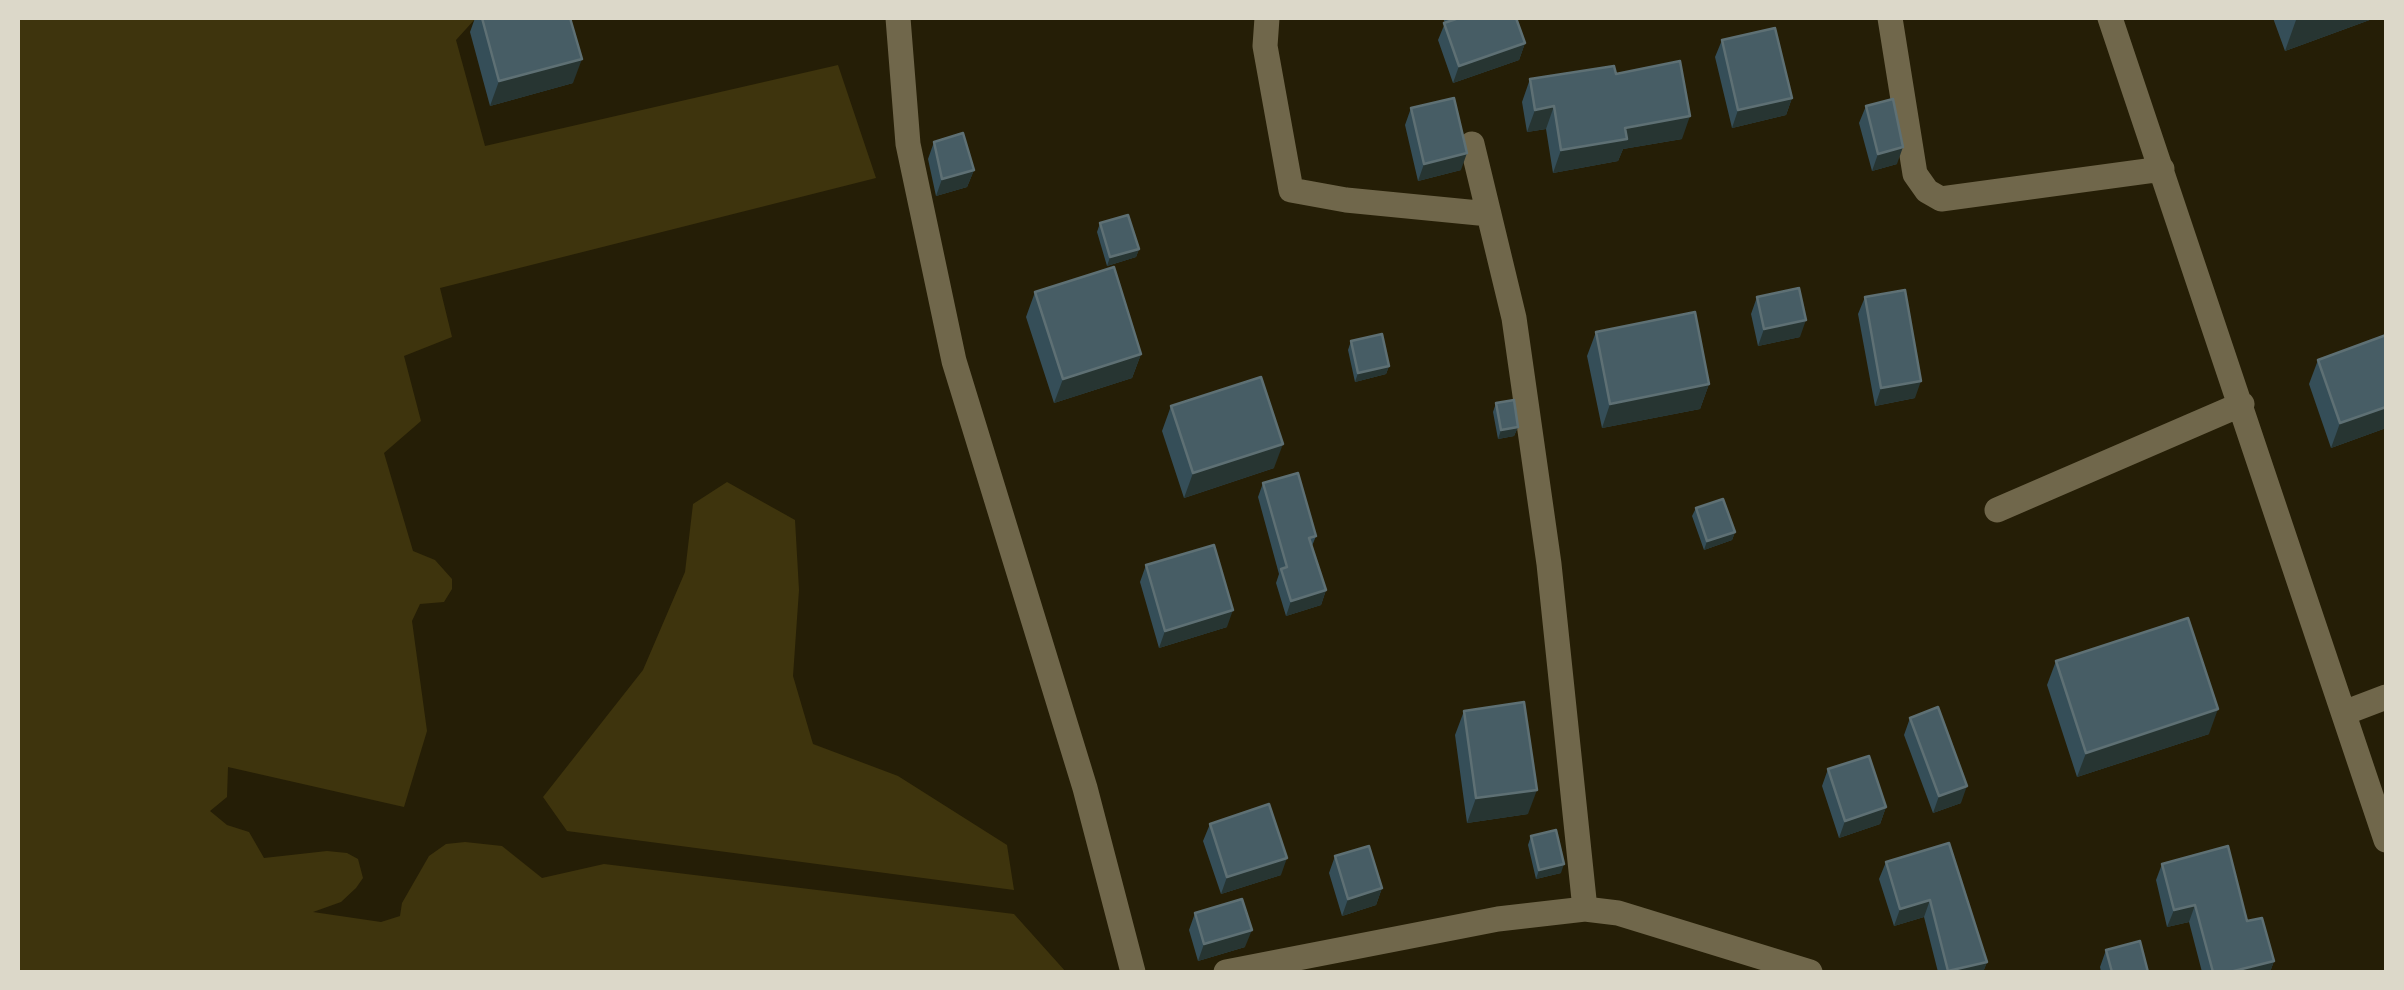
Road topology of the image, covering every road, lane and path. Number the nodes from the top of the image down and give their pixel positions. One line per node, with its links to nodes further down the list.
1 (898, 18): 14 (street)
2 (1267, 18): 7 (street)
3 (1890, 18): 6 (street)
4 (2110, 18): 6 (street)
5 (1472, 144): 7 (street)
6 (2162, 169): 8 (street)
7 (1488, 214): 13 (street)
8 (2242, 404): 9 (street); 11 (street)
9 (1997, 510)
10 (2386, 697): 11 (street)
11 (2344, 712): 12 (street)
12 (2386, 840)
13 (1584, 909): 15 (street); 16 (street)
14 (1133, 972)
15 (1226, 972)
16 (1810, 972)

